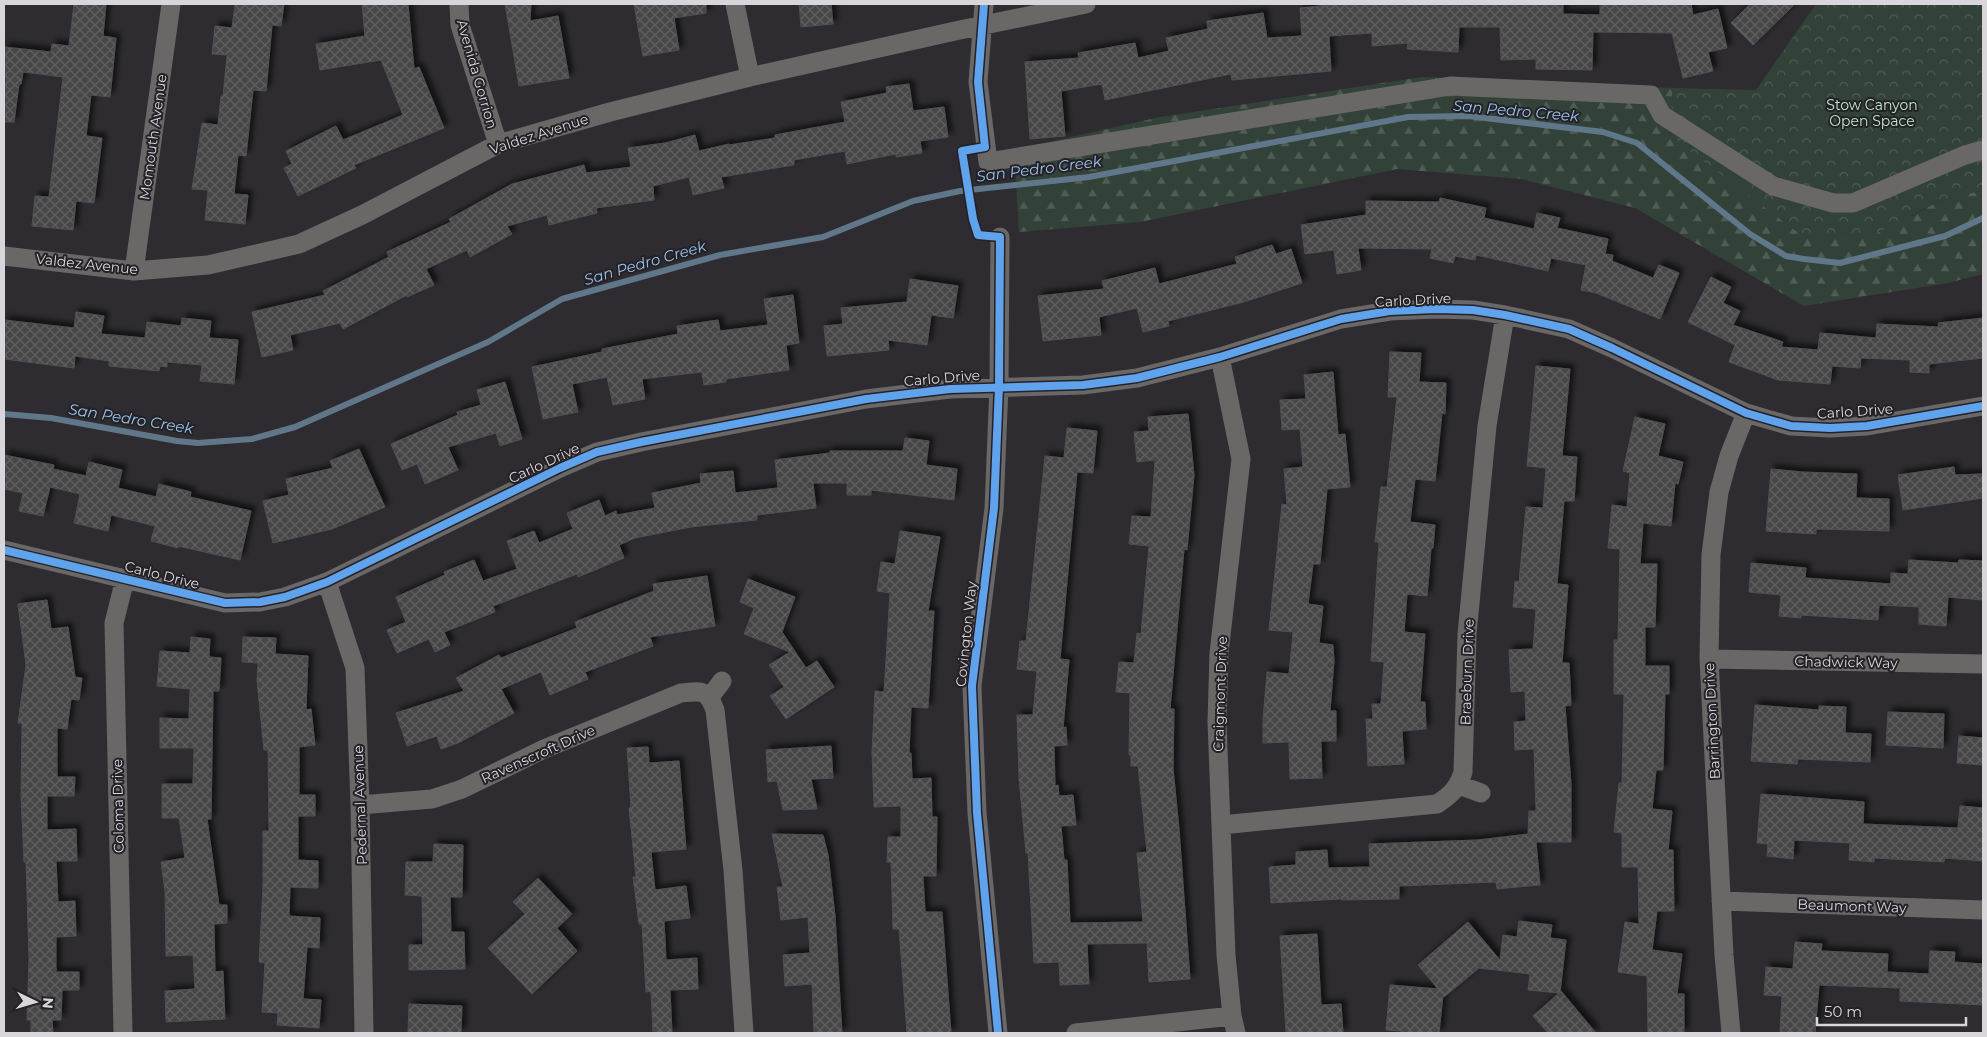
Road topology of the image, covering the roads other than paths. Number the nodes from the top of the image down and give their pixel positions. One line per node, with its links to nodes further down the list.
1 (171, 4): 12 (street, Momouth Avenue)
2 (459, 4): 8 (street, Avenida Gorrion)
3 (734, 4): 7 (street)
4 (984, 4): 6 (street)
5 (1086, 4): 6 (street, Valdez Avenue)
6 (982, 25): 7 (street, Valdez Avenue); 9 (street)
7 (750, 77): 8 (street, Valdez Avenue)
8 (498, 144): 12 (street, Valdez Avenue)
9 (1983, 150)
10 (1000, 237): 15 (street, Covington Way)
11 (4, 256): 12 (street, Valdez Avenue)
12 (134, 271)
13 (1505, 315): 14 (street, Carlo Drive); 17 (street, Carlo Drive); 25 (street, Braeburn Drive)
14 (1220, 357): 15 (street, Carlo Drive); 28 (street, Craigmont Drive)
15 (999, 386): 20 (street, Carlo Drive); 35 (street, Covington Way)
16 (1983, 406): 17 (street, Carlo Drive)
17 (1746, 413): 21 (street, Barrington Drive)
18 (4, 550): 19 (street, Carlo Drive)
19 (125, 579): 20 (street, Carlo Drive); 32 (street, Coloma Drive)
20 (327, 582): 27 (street, Pedernal Avenue)
21 (1709, 659): 22 (street, Chadwick Way); 29 (street, Barrington Drive)
22 (1983, 664)
23 (722, 681): 24 (street)
24 (710, 697): 27 (street, Ravenscroft Drive); 34 (street)
25 (1459, 785): 26 (street); 28 (street)
26 (1481, 793)
27 (360, 805): 33 (street, Pedernal Avenue)
28 (1221, 825): 31 (street, Craigmont Drive)
29 (1721, 902): 30 (street, Beaumont Way); 37 (street, Barrington Drive)
30 (1983, 910)
31 (1234, 1025): 36 (street)
32 (123, 1033)
33 (364, 1033)
34 (744, 1033)
35 (998, 1033)
36 (1076, 1033)
37 (1731, 1033)

